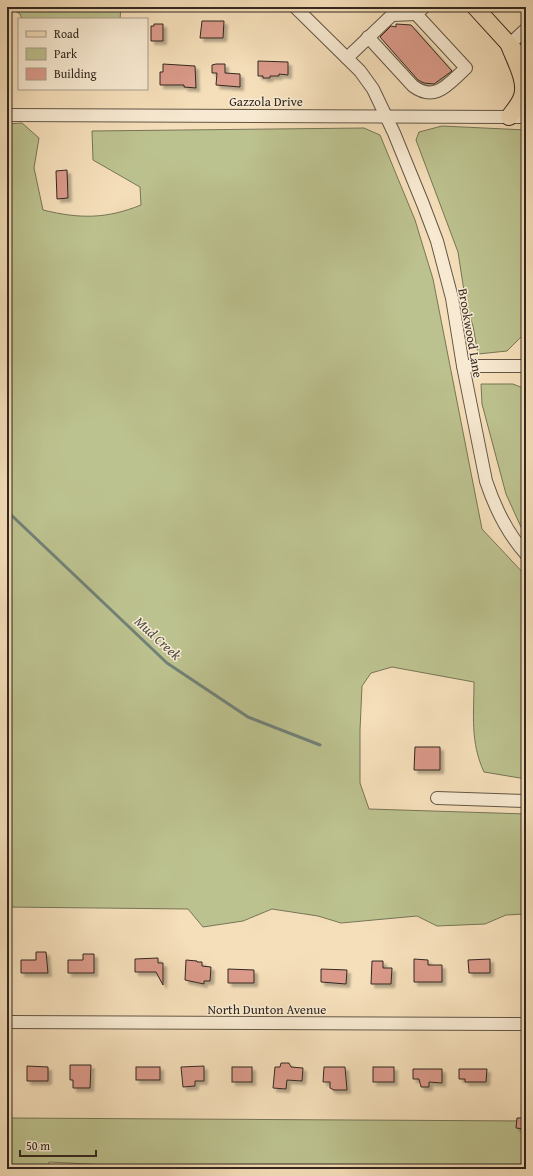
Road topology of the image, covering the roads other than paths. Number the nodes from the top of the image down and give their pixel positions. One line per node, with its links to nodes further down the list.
1 (295, 7): 7 (street, Brookwood Lane)
2 (475, 7): 6 (main road)
3 (420, 11): 5 (street); 5 (street)
4 (526, 29): 6 (street)
5 (368, 37): 7 (street)
6 (509, 45): 8 (main road); 11 (main road)
7 (347, 58): 10 (street, Brookwood Lane)
8 (526, 63)
9 (7, 115): 10 (street, Gazzola Drive)
10 (385, 116): 11 (street, Gazzola Drive); 13 (street, Brookwood Lane)
11 (509, 117): 12 (street, Gazzola Drive)
12 (526, 117)
13 (463, 366): 14 (street); 15 (street, Brookwood Lane)
14 (526, 366)
15 (526, 554)
16 (437, 798): 17 (street)
17 (526, 801)
18 (7, 1022): 19 (street, North Dunton Avenue)
19 (526, 1024)

